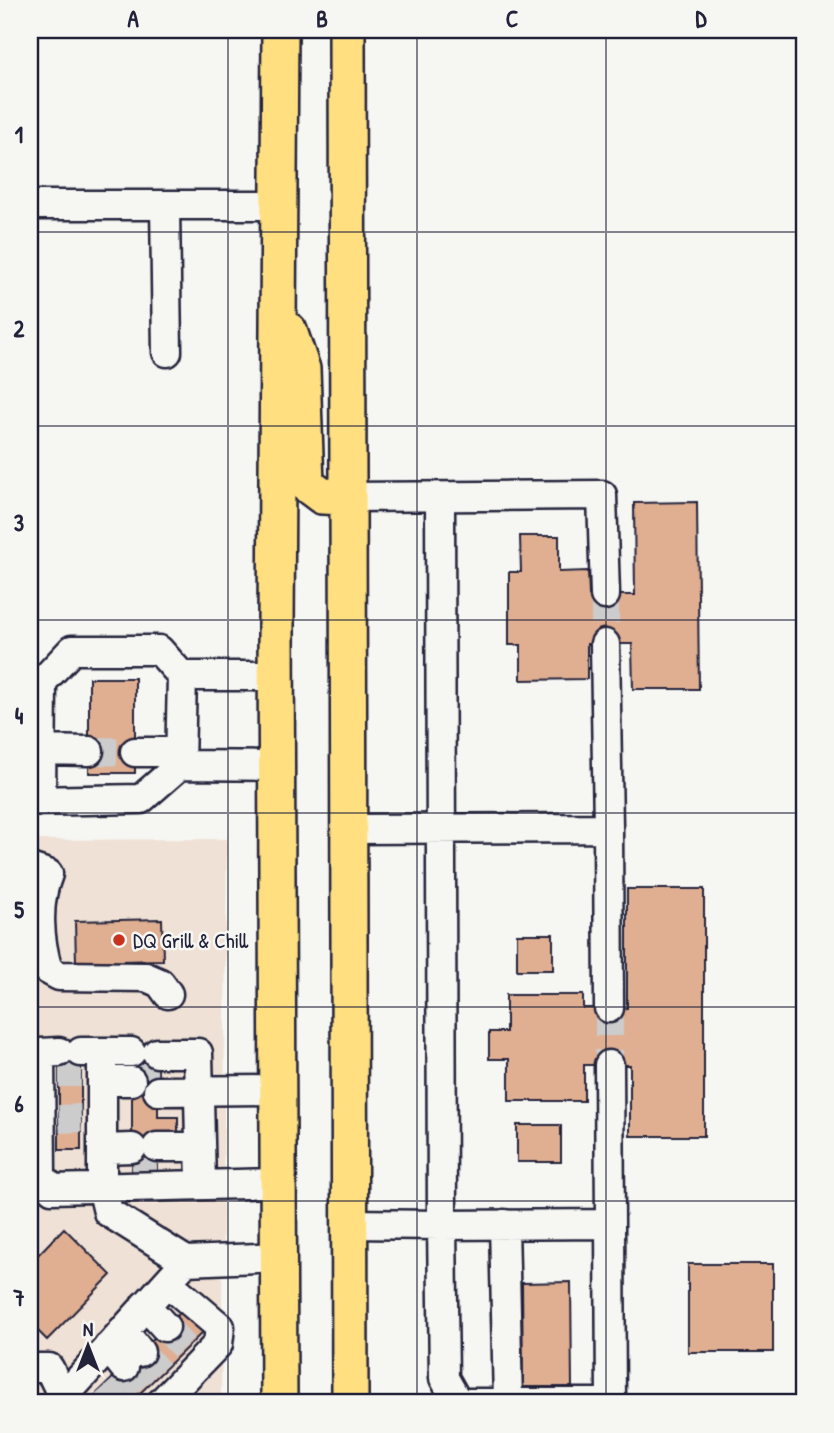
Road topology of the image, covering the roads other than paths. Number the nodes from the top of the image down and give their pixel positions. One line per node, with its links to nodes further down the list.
1 (280, 30): 5 (main road)
2 (347, 30): 9 (main road)
3 (30, 205): 4 (lane)
4 (165, 205): 5 (lane); 7 (lane)
5 (279, 205): 6 (main road)
6 (278, 297): 9 (main road); 13 (main road)
7 (167, 352)
8 (440, 496): 9 (lane); 10 (lane); 21 (lane)
9 (348, 497): 20 (main road)
10 (605, 595)
11 (606, 644): 22 (lane)
12 (181, 676): 13 (lane); 14 (lane); 17 (lane)
13 (276, 676): 18 (main road)
14 (41, 750): 15 (lane); 19 (lane)
15 (89, 751)
16 (135, 752): 17 (lane)
17 (180, 758): 18 (lane); 19 (lane)
18 (277, 766): 29 (main road)
19 (35, 801)
20 (349, 828): 21 (lane); 34 (main road)
21 (440, 828): 22 (lane); 37 (lane)
22 (608, 828): 25 (lane)
23 (39, 871): 24 (lane)
24 (168, 994)
25 (609, 1008)
26 (609, 1065): 36 (lane)
27 (144, 1073): 28 (lane); 28 (lane); 30 (lane)
28 (199, 1080): 29 (lane); 31 (lane)
29 (278, 1090): 33 (main road)
30 (79, 1105): 31 (lane); 31 (lane); 32 (lane); 32 (lane); 39 (lane)
31 (201, 1166): 33 (lane)
32 (35, 1176)
33 (278, 1182): 38 (main road)
34 (349, 1224): 37 (lane); 47 (main road)
35 (504, 1224): 36 (lane); 37 (lane); 48 (lane)
36 (610, 1224): 49 (lane)
37 (442, 1225): 48 (lane)
38 (279, 1257): 39 (lane); 46 (main road)
39 (186, 1261): 40 (lane)
40 (167, 1282): 41 (lane); 44 (lane)
41 (145, 1305): 42 (lane); 45 (lane)
42 (165, 1327)
43 (30, 1368): 45 (lane)
44 (159, 1392)
45 (63, 1401)
46 (279, 1403)
47 (349, 1403)
48 (508, 1403): 49 (lane)
49 (611, 1403)

